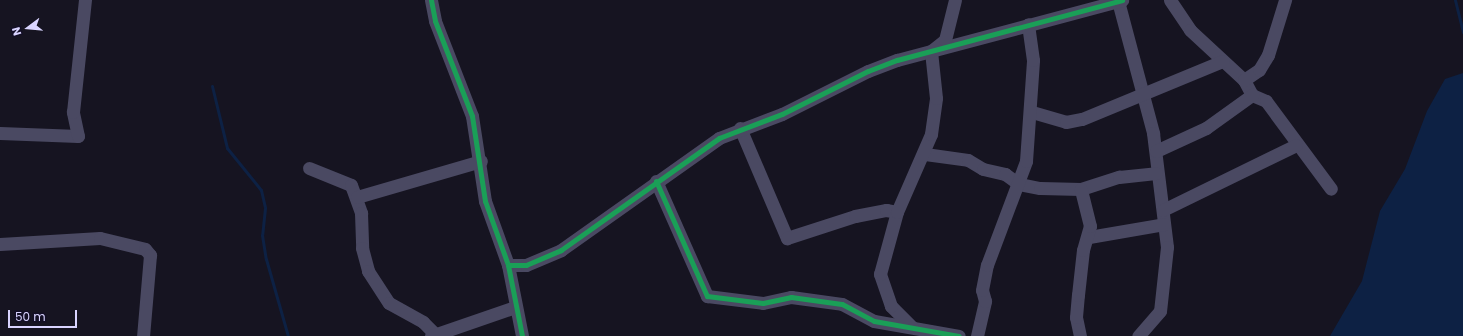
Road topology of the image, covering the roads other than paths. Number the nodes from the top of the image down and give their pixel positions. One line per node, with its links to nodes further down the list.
1 (85, 0): 15 (street)
2 (431, 0): 19 (street)
3 (955, 0): 8 (street)
4 (1170, 0): 9 (street)
5 (1285, 0): 10 (street)
6 (1120, 1): 7 (street); 12 (street)
7 (1028, 24): 8 (street); 13 (street)
8 (931, 51): 14 (street); 18 (street)
9 (1223, 61): 10 (street); 12 (street)
10 (1244, 80): 11 (street)
11 (1252, 95): 16 (street); 17 (street)
12 (1142, 96): 13 (street); 17 (street)
13 (1032, 112): 23 (street)
14 (740, 128): 22 (street); 28 (street)
15 (0, 132)
16 (1296, 145): 25 (street); 27 (street)
17 (1156, 151): 21 (street)
18 (925, 154): 23 (street); 28 (street)
19 (481, 161): 26 (street); 32 (street)
20 (308, 168): 26 (street)
21 (1156, 173): 24 (street); 27 (street)
22 (656, 181): 32 (street); 34 (street)
23 (1019, 184): 24 (street); 39 (street)
24 (1081, 189): 30 (street)
25 (1331, 189)
26 (357, 197): 35 (street)
27 (1163, 210): 29 (street)
28 (897, 212): 34 (street)
29 (1164, 224): 30 (street); 41 (street)
30 (1089, 237): 40 (street)
31 (0, 244): 36 (street)
32 (508, 265): 33 (street)
33 (515, 306): 35 (street); 37 (street)
34 (912, 327): 38 (street)
35 (432, 334)
36 (144, 336)
37 (522, 336)
38 (959, 336)
39 (977, 336)
40 (1080, 336)
41 (1138, 336)

